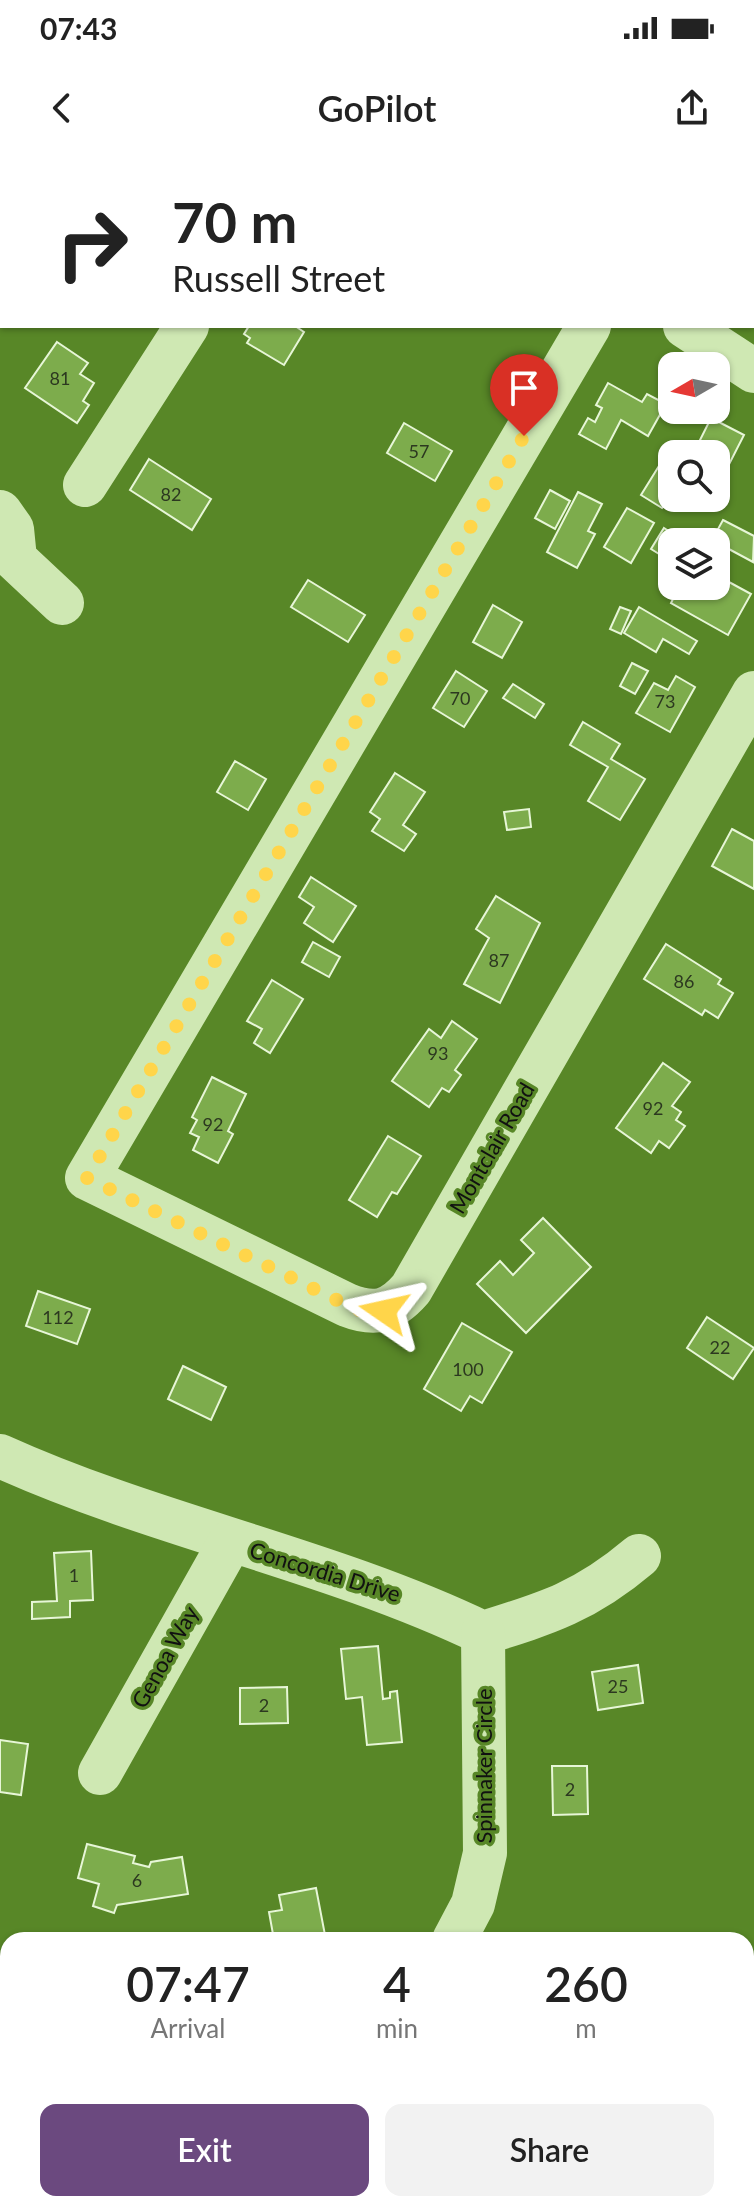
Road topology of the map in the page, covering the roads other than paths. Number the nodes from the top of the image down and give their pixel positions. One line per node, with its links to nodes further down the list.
1 (186, 328): 5 (street)
2 (588, 328): 8 (street, Montclair Road)
3 (688, 328): 4 (street)
4 (754, 371)
5 (85, 485)
6 (0, 512): 7 (street)
7 (62, 603)
8 (754, 693)
9 (0, 1456): 10 (street, Concordia Drive)
10 (230, 1542): 12 (street, Concordia Drive); 13 (street, Genoa Way)
11 (639, 1556): 12 (street)
12 (483, 1633): 14 (street, Spinnaker Circle)
13 (100, 1773)
14 (458, 1932)

